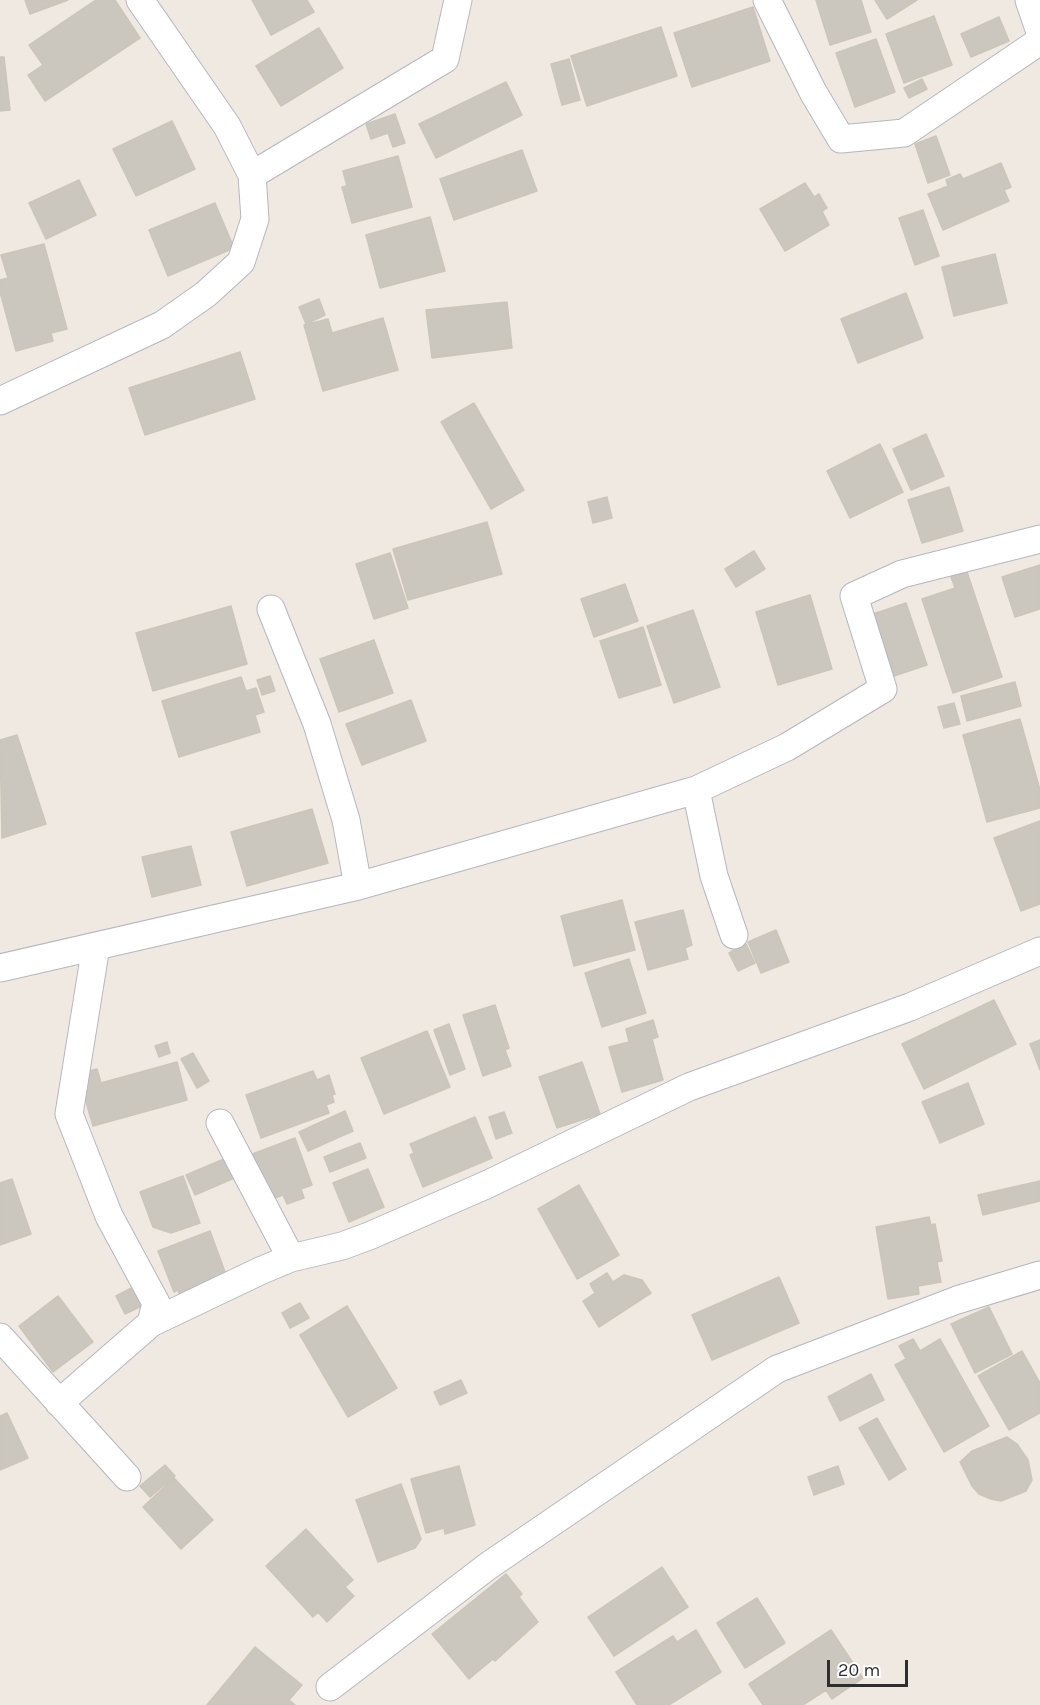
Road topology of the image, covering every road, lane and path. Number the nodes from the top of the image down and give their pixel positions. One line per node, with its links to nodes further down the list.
1 (140, 0): 7 (street)
2 (458, 0): 7 (street)
3 (767, 0): 6 (street)
4 (1029, 0): 5 (street)
5 (1040, 32)
6 (1040, 41)
7 (252, 176): 8 (street)
8 (0, 401)
9 (1040, 539): 11 (street)
10 (271, 609): 12 (street)
11 (696, 790): 12 (street); 13 (street)
12 (358, 886): 14 (street)
13 (734, 935)
14 (96, 946): 16 (street); 20 (street)
15 (1040, 951): 18 (street)
16 (0, 968)
17 (220, 1123): 18 (street)
18 (291, 1258): 20 (street)
19 (1040, 1275): 24 (street)
20 (151, 1323): 22 (street)
21 (0, 1337): 22 (street)
22 (59, 1403): 23 (street)
23 (127, 1477)
24 (330, 1687)

